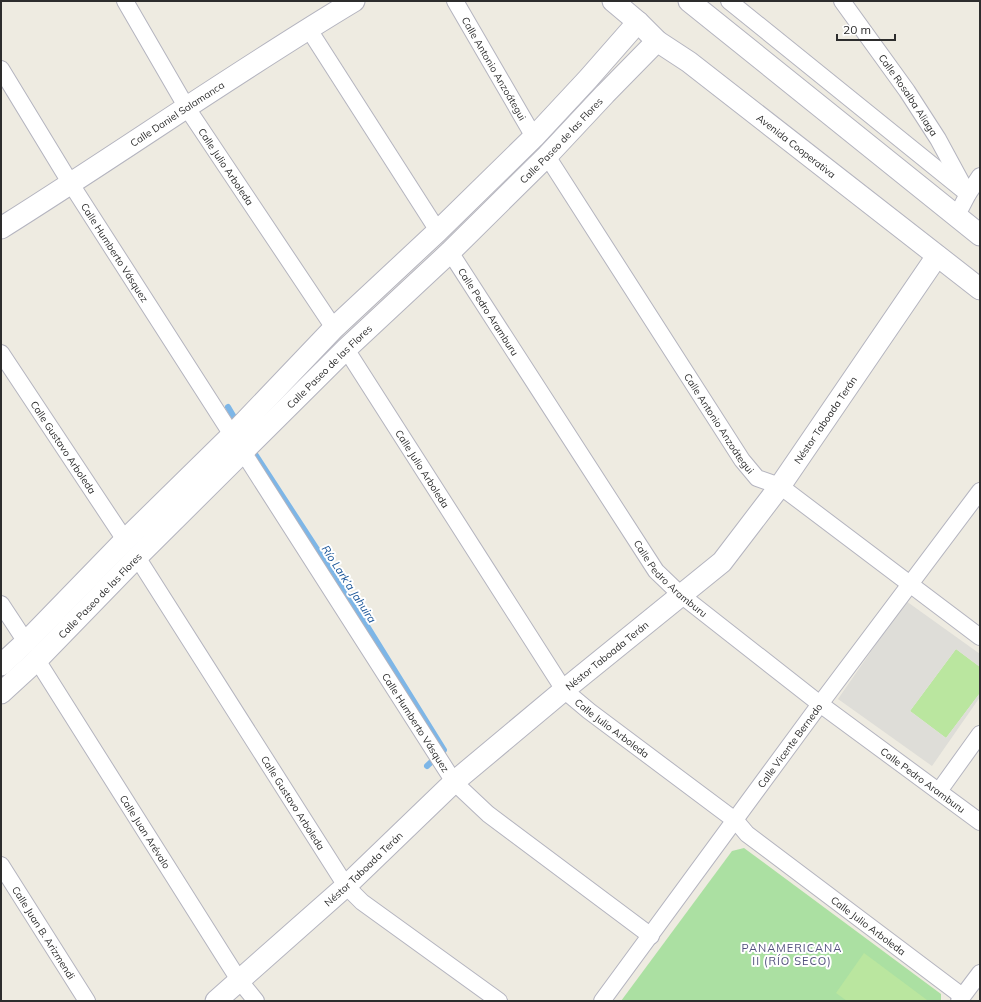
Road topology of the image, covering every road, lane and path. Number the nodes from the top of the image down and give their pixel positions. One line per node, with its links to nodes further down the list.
1 (125, 1): 12 (street, Calle Julio Arboleda)
2 (354, 1): 9 (street, Calle Daniel Salamanca)
3 (454, 1): 13 (street, Calle Antonio Anzoátegui)
4 (613, 1): 8 (street, Avenida Cooperativa)
5 (689, 1): 18 (street)
6 (729, 1): 17 (street)
7 (842, 1): 17 (street, Calle Rosalba Aliaga)
8 (638, 22): 10 (street, Avenida Cooperativa); 13 (street, Calle Paseo de las Flores)
9 (308, 28): 12 (street, Calle Daniel Salamanca); 20 (street)
10 (657, 41): 14 (street, Calle Paseo de las Flores); 23 (street, Avenida Cooperativa)
11 (1, 69): 16 (street, Calle Humberto Vásquez)
12 (187, 108): 16 (street, Calle Daniel Salamanca); 25 (street, Calle Julio Arboleda)
13 (534, 137): 14 (street); 20 (street, Calle Paseo de las Flores)
14 (547, 156): 22 (street, Calle Paseo de las Flores); 30 (street, Calle Antonio Anzoátegui)
15 (980, 176): 17 (street)
16 (71, 184): 19 (street, Calle Daniel Salamanca); 28 (street, Calle Humberto Vásquez)
17 (968, 194): 18 (street)
18 (956, 217): 21 (street)
19 (1, 228)
20 (438, 231): 22 (street); 25 (street, Calle Paseo de las Flores)
21 (980, 235)
22 (450, 252): 26 (street, Calle Paseo de las Flores); 35 (street, Calle Pedro Aramburu)
23 (937, 256): 24 (street, Avenida Cooperativa); 30 (street, Néstor Taboada Terán)
24 (980, 289)
25 (334, 328): 26 (street); 28 (street, Calle Paseo de las Flores)
26 (346, 349): 29 (street, Calle Paseo de las Flores); 41 (street, Calle Julio Arboleda)
27 (1, 354): 32 (street, Calle Gustavo Arboleda)
28 (232, 435): 29 (street); 32 (street, Calle Paseo de las Flores)
29 (243, 452): 33 (street, Calle Paseo de las Flores); 45 (street, Calle Humberto Vásquez)
30 (780, 486): 34 (street, Calle Antonio Anzoátegui); 35 (street, Néstor Taboada Terán)
31 (980, 491): 34 (street, Calle Vicente Bernedo)
32 (125, 540): 33 (street); 38 (street, Calle Paseo de las Flores)
33 (137, 557): 39 (street, Calle Paseo de las Flores); 50 (street, Calle Gustavo Arboleda)
34 (909, 584): 37 (street, Calle Antonio Anzoátegui); 43 (street, Calle Vicente Bernedo)
35 (681, 595): 41 (street, Néstor Taboada Terán); 43 (street, Calle Pedro Aramburu)
36 (1, 604): 38 (street)
37 (980, 637)
38 (26, 642): 39 (street); 40 (street, Calle Paseo de las Flores)
39 (37, 660): 42 (street, Calle Paseo de las Flores); 53 (street, Calle Juan Arévalo)
40 (1, 665)
41 (564, 690): 45 (street, Néstor Taboada Terán); 47 (street, Calle Julio Arboleda)
42 (1, 692)
43 (820, 704): 46 (street, Calle Pedro Aramburu); 47 (street, Calle Vicente Bernedo)
44 (980, 734): 46 (street)
45 (454, 782): 50 (street, Néstor Taboada Terán); 51 (street, Calle Humberto Vásquez)
46 (939, 791): 48 (street, Calle Pedro Aramburu)
47 (736, 821): 51 (street, Calle Vicente Bernedo); 54 (street, Calle Julio Arboleda)
48 (980, 822)
49 (1, 865): 55 (street, Calle Juan B. Arizmendi)
50 (346, 886): 53 (street, Néstor Taboada Terán); 58 (street, Calle Gustavo Arboleda)
51 (650, 936): 59 (street, Calle Vicente Bernedo)
52 (980, 973): 54 (street)
53 (239, 980): 56 (street, Néstor Taboada Terán); 57 (street, Calle Juan Arévalo)
54 (960, 999)
55 (87, 1001)
56 (216, 1001)
57 (256, 1001)
58 (499, 1001)
59 (602, 1001)

